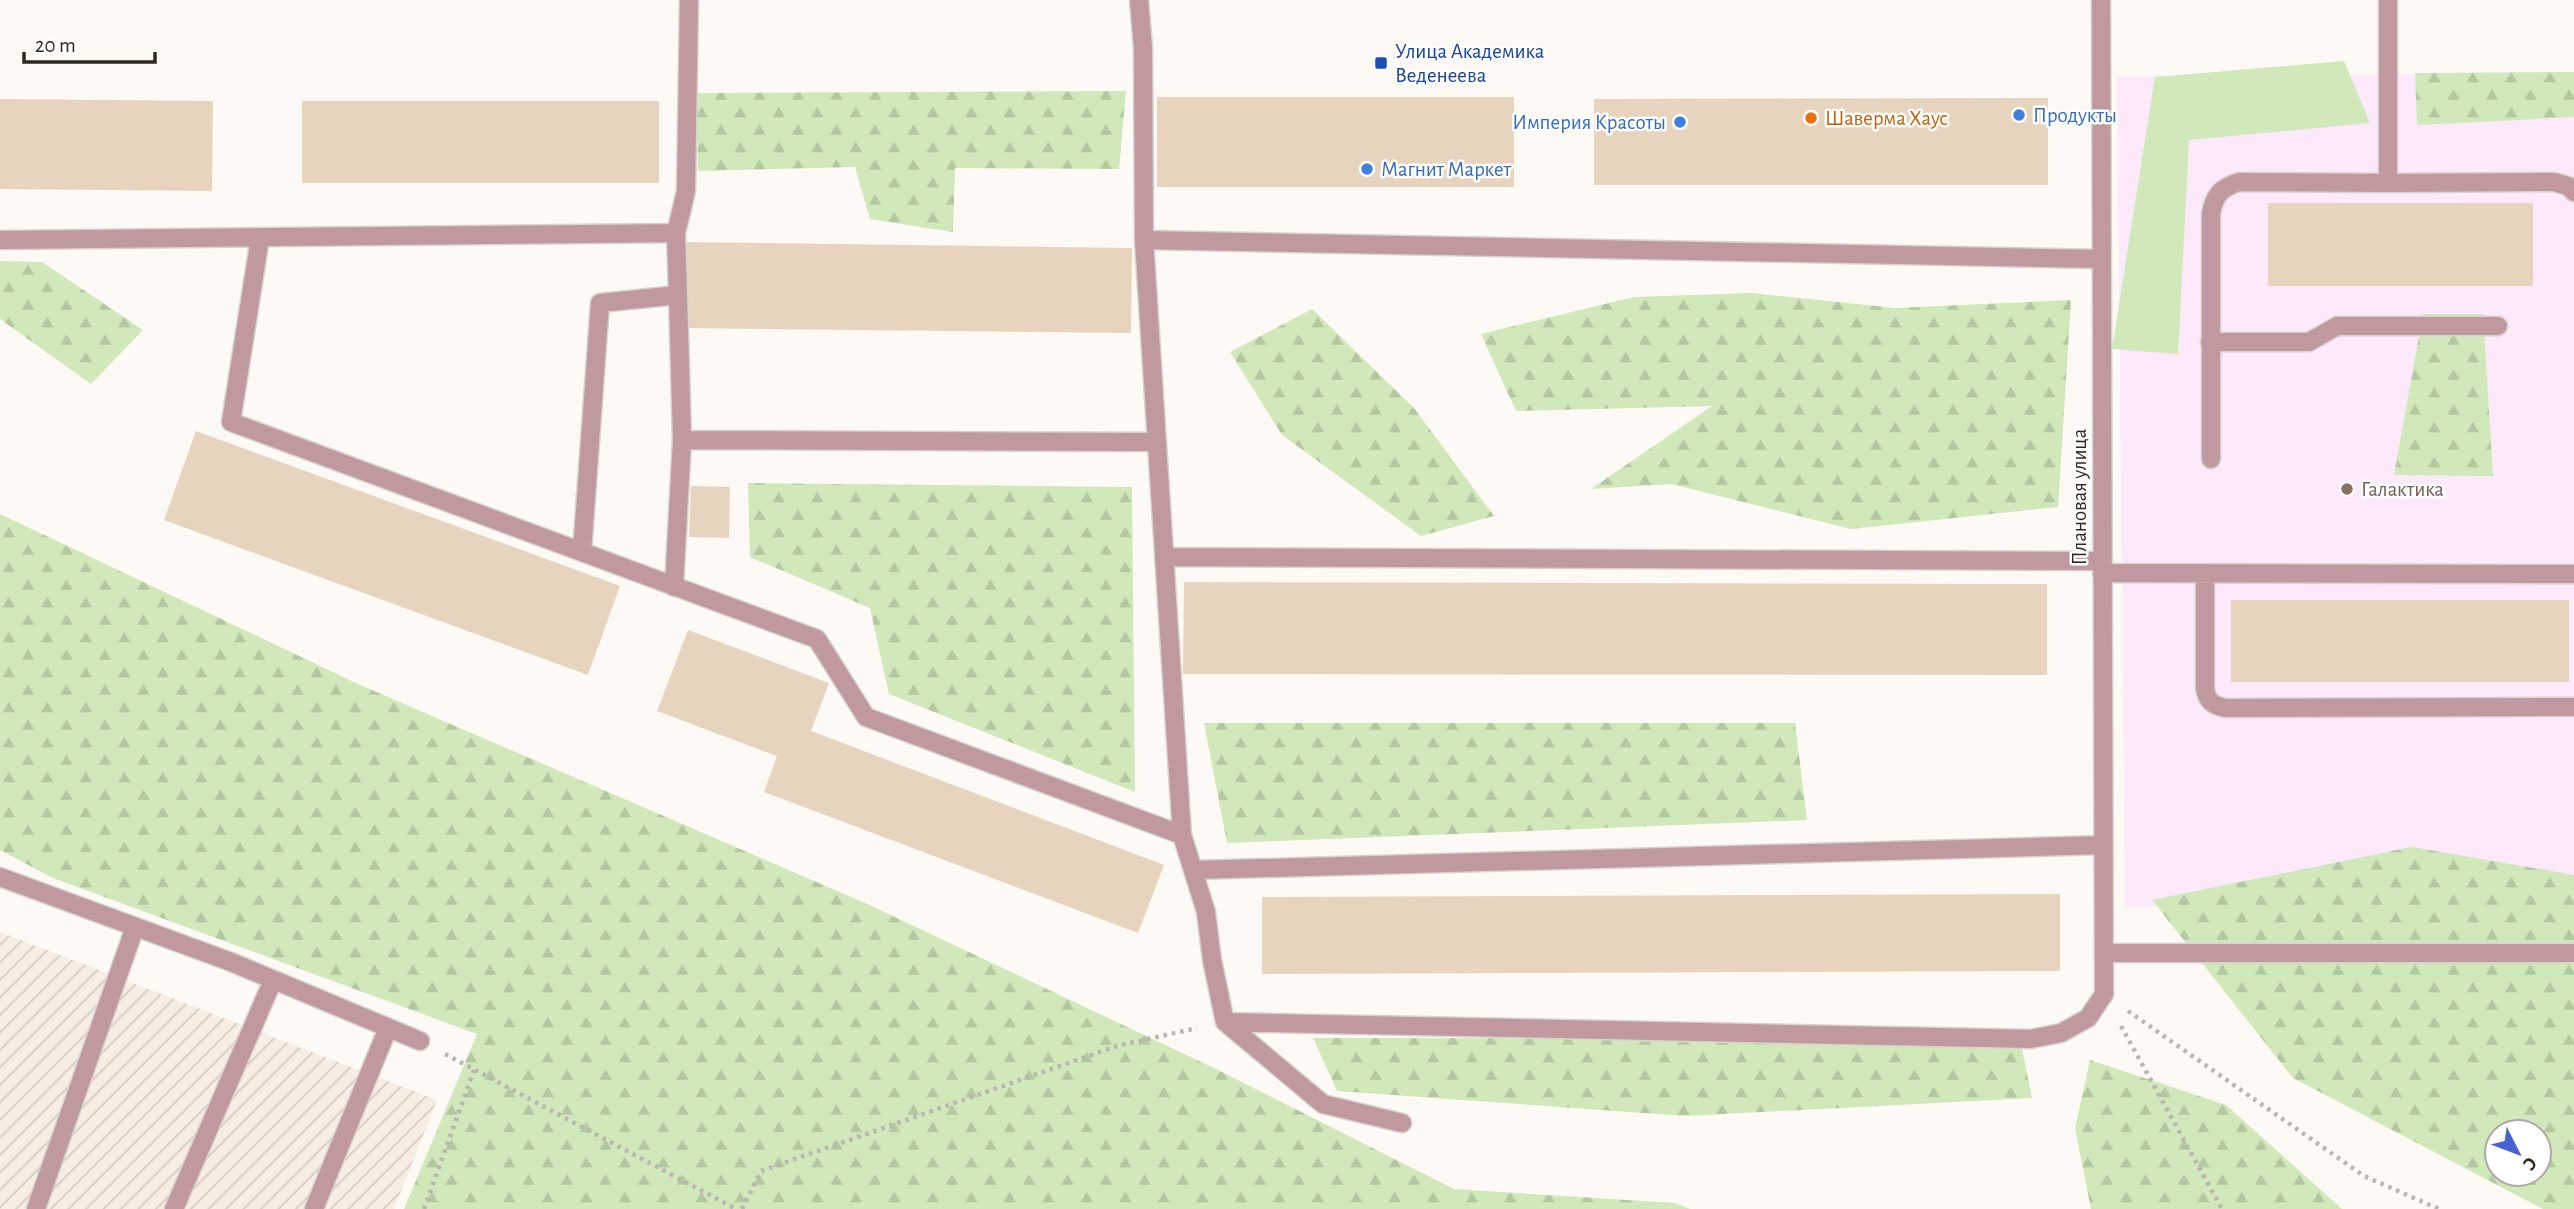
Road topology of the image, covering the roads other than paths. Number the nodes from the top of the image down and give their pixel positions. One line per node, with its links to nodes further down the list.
1 (689, 0): 7 (street)
2 (1139, 0): 10 (street)
3 (2101, 0): 11 (street, Плановая улица)
4 (2388, 0): 5 (street)
5 (2388, 183): 6 (street); 14 (street)
6 (2574, 192)
7 (676, 233): 8 (street); 12 (street)
8 (260, 238): 9 (street); 18 (street)
9 (0, 240)
10 (1144, 240): 11 (street); 16 (street)
11 (2101, 259): 20 (street, Плановая улица)
12 (678, 295): 15 (street); 18 (street)
13 (2498, 326): 14 (street)
14 (2210, 342): 17 (street)
15 (682, 440): 16 (street); 23 (street)
16 (1157, 442): 19 (street)
17 (2211, 459)
18 (582, 552): 23 (street)
19 (1164, 557): 20 (street); 25 (street)
20 (2102, 567): 21 (street); 26 (street, Плановая улица)
21 (2205, 574): 22 (street); 24 (street)
22 (2574, 574)
23 (674, 587): 25 (street)
24 (2574, 707)
25 (1182, 835): 27 (street)
26 (2103, 845): 27 (street); 30 (street, Плановая улица)
27 (1193, 870): 33 (street)
28 (1, 880): 29 (street)
29 (135, 927): 32 (street); 37 (street)
30 (2104, 953): 31 (street); 33 (street, Плановая улица)
31 (2574, 953)
32 (273, 980): 34 (street); 38 (street)
33 (1225, 1022): 36 (street)
34 (388, 1028): 35 (street); 39 (street)
35 (420, 1041)
36 (1402, 1123)
37 (36, 1209)
38 (174, 1209)
39 (314, 1209)

